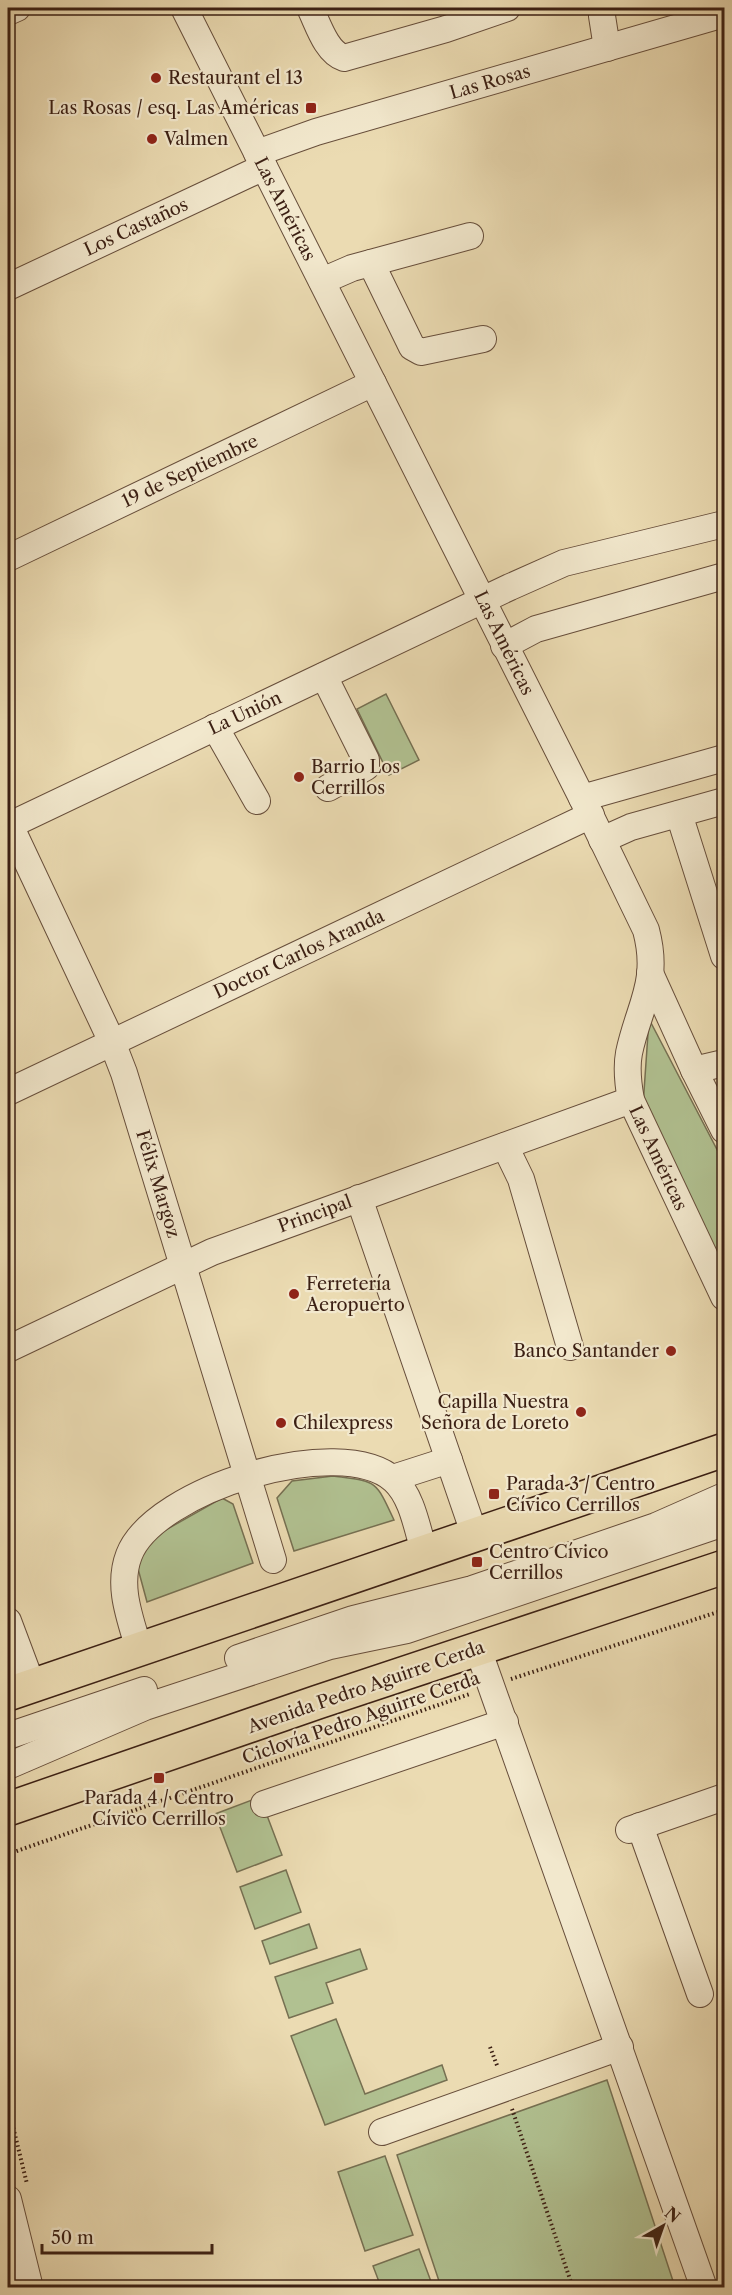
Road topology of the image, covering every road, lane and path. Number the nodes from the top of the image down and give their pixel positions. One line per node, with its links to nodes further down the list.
1 (17, 8): 6 (street)
2 (184, 8): 9 (street, Las Américas)
3 (310, 8): 4 (street)
4 (507, 8)
5 (603, 8): 8 (street)
6 (8, 12)
7 (724, 14): 8 (street, Las Rosas)
8 (607, 48): 9 (street, Las Rosas)
9 (260, 160): 12 (street, Las Américas); 13 (street, Los Castaños)
10 (470, 236): 11 (street)
11 (371, 263): 12 (street); 14 (street)
12 (322, 281): 15 (street, Las Américas)
13 (8, 287)
14 (483, 339)
15 (373, 383): 17 (street, 19 de Septiembre); 19 (street, Las Américas)
16 (724, 524): 19 (street, La Unión)
17 (8, 558)
18 (724, 576): 20 (street)
19 (483, 600): 20 (street, Las Américas); 21 (street, La Unión)
20 (504, 646): 27 (street, Las Américas)
21 (324, 676): 22 (street, La Unión); 24 (street)
22 (215, 728): 25 (street); 29 (street, La Unión)
23 (724, 758): 27 (street, Doctor Carlos Aranda)
24 (328, 788)
25 (257, 801)
26 (724, 801): 28 (street)
27 (586, 807): 30 (street, Las Américas); 33 (street, Doctor Carlos Aranda)
28 (679, 814): 30 (street); 31 (street)
29 (8, 824): 33 (street, Félix Margoz)
30 (602, 840): 32 (street, Las Américas)
31 (724, 956)
32 (650, 973): 35 (street); 37 (street, Las Américas)
33 (112, 1042): 36 (street, Doctor Carlos Aranda); 41 (street, Félix Margoz)
34 (724, 1063): 35 (street)
35 (694, 1070): 38 (street)
36 (8, 1092)
37 (631, 1100): 39 (street, Principal); 42 (street, Las Américas)
38 (724, 1130)
39 (505, 1146): 40 (street, Principal); 43 (street)
40 (359, 1198): 41 (street, Principal); 46 (street)
41 (183, 1265): 44 (street, Principal); 47 (street, Félix Margoz)
42 (724, 1297)
43 (570, 1347)
44 (8, 1349)
45 (724, 1450): 51 (main road)
46 (449, 1460): 48 (street); 51 (street)
47 (246, 1475): 48 (street); 53 (street, Félix Margoz); 57 (street)
48 (393, 1478): 52 (street)
49 (724, 1496): 62 (street)
50 (724, 1523): 63 (street)
51 (474, 1533): 52 (main road)
52 (424, 1551): 57 (main road)
53 (273, 1560)
54 (724, 1567): 58 (main road, Avenida Pedro Aguirre Cerda)
55 (724, 1610): 59 (path, Ciclovía Pedro Aguirre Cerda)
56 (8, 1621): 60 (street)
57 (138, 1649): 60 (main road)
58 (478, 1649): 59 (street); 66 (main road, Avenida Pedro Aguirre Cerda)
59 (492, 1686): 61 (street); 67 (path, Ciclovía Pedro Aguirre Cerda)
60 (20, 1689)
61 (505, 1722): 65 (street); 70 (street)
62 (8, 1736)
63 (8, 1766)
64 (724, 1797): 68 (street)
65 (264, 1804)
66 (8, 1809)
67 (8, 1854)
68 (700, 1994)
69 (490, 2047): 71 (path)
70 (620, 2047): 71 (street); 76 (street)
71 (504, 2088): 72 (street); 75 (path)
72 (382, 2132)
73 (8, 2199): 74 (street)
74 (30, 2288)
75 (573, 2288)
76 (704, 2288)

